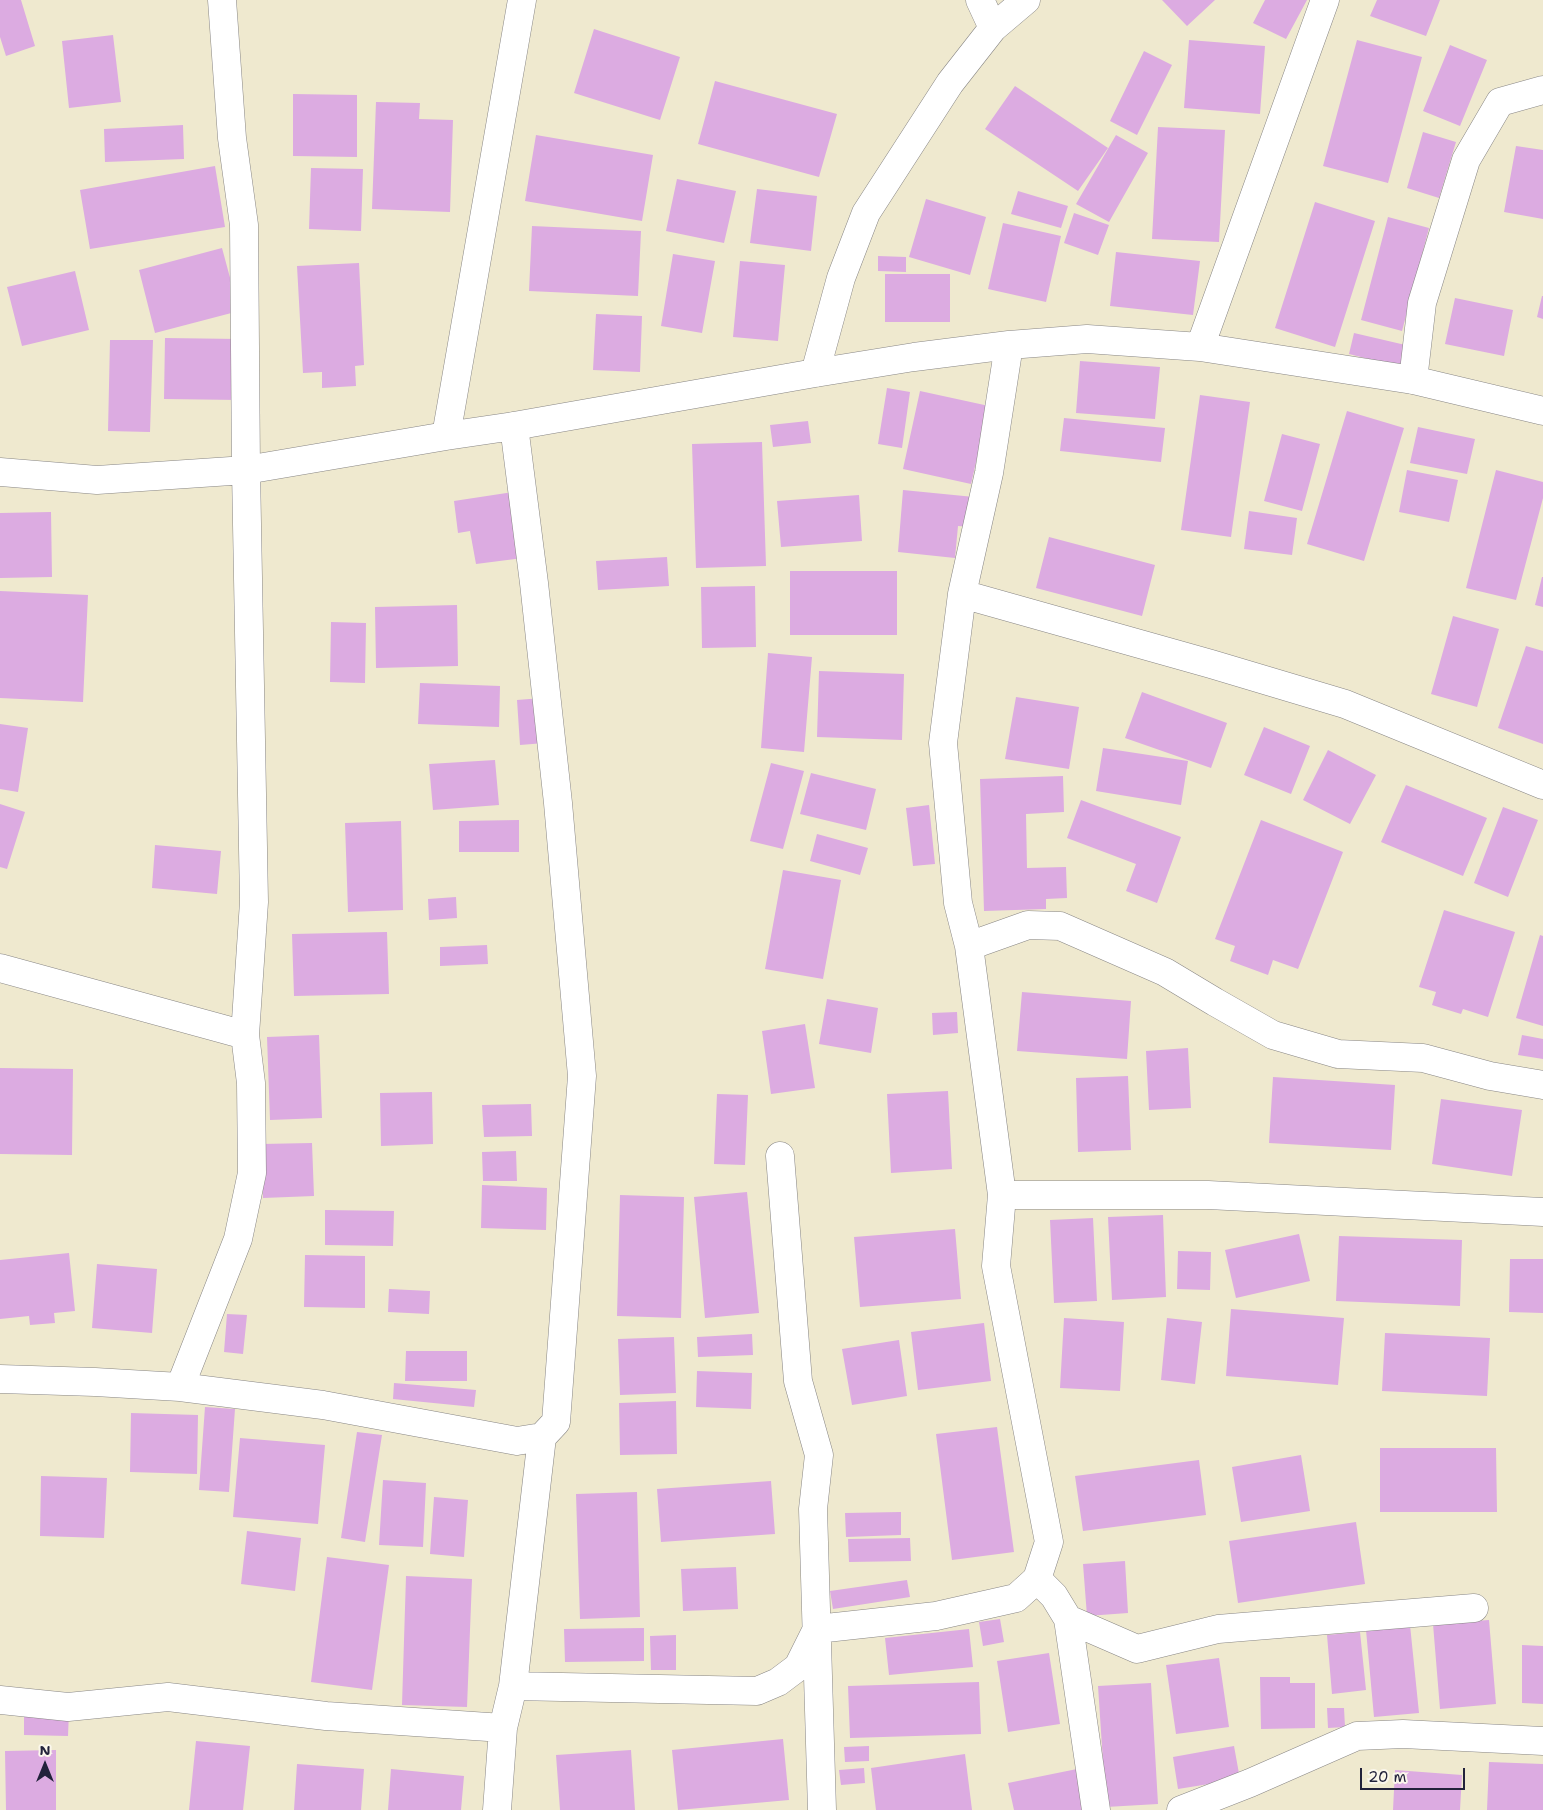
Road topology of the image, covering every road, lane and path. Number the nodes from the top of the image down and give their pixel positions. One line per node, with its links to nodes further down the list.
1 (222, 0): 15 (street)
2 (522, 0): 14 (street)
3 (980, 0): 6 (street)
4 (1026, 0): 6 (street)
5 (1325, 0): 9 (street)
6 (993, 28): 10 (street)
7 (1543, 90): 11 (street)
8 (1010, 345): 9 (street); 10 (street); 17 (street)
9 (1200, 347): 11 (street)
10 (815, 373): 13 (street)
11 (1413, 380): 12 (street)
12 (1543, 411)
13 (514, 426): 14 (street); 28 (street)
14 (446, 436): 15 (street)
15 (246, 470): 16 (street); 21 (street)
16 (0, 472)
17 (962, 594): 18 (street); 19 (street)
18 (1543, 785)
19 (969, 946): 22 (street); 24 (street)
20 (0, 968): 21 (street)
21 (245, 1035): 27 (street)
22 (1543, 1085)
23 (780, 1156): 32 (street)
24 (1002, 1195): 25 (street); 29 (street)
25 (1543, 1212)
26 (0, 1379): 27 (street)
27 (180, 1387): 28 (street)
28 (542, 1437): 33 (street)
29 (1037, 1579): 31 (street); 32 (street)
30 (1474, 1608): 31 (street)
31 (1068, 1619): 39 (street)
32 (817, 1629): 33 (street); 38 (street)
33 (513, 1686): 35 (street)
34 (0, 1700): 35 (street)
35 (503, 1728): 37 (street)
36 (1543, 1741): 40 (street)
37 (497, 1810)
38 (822, 1810)
39 (1096, 1810)
40 (1181, 1810)

